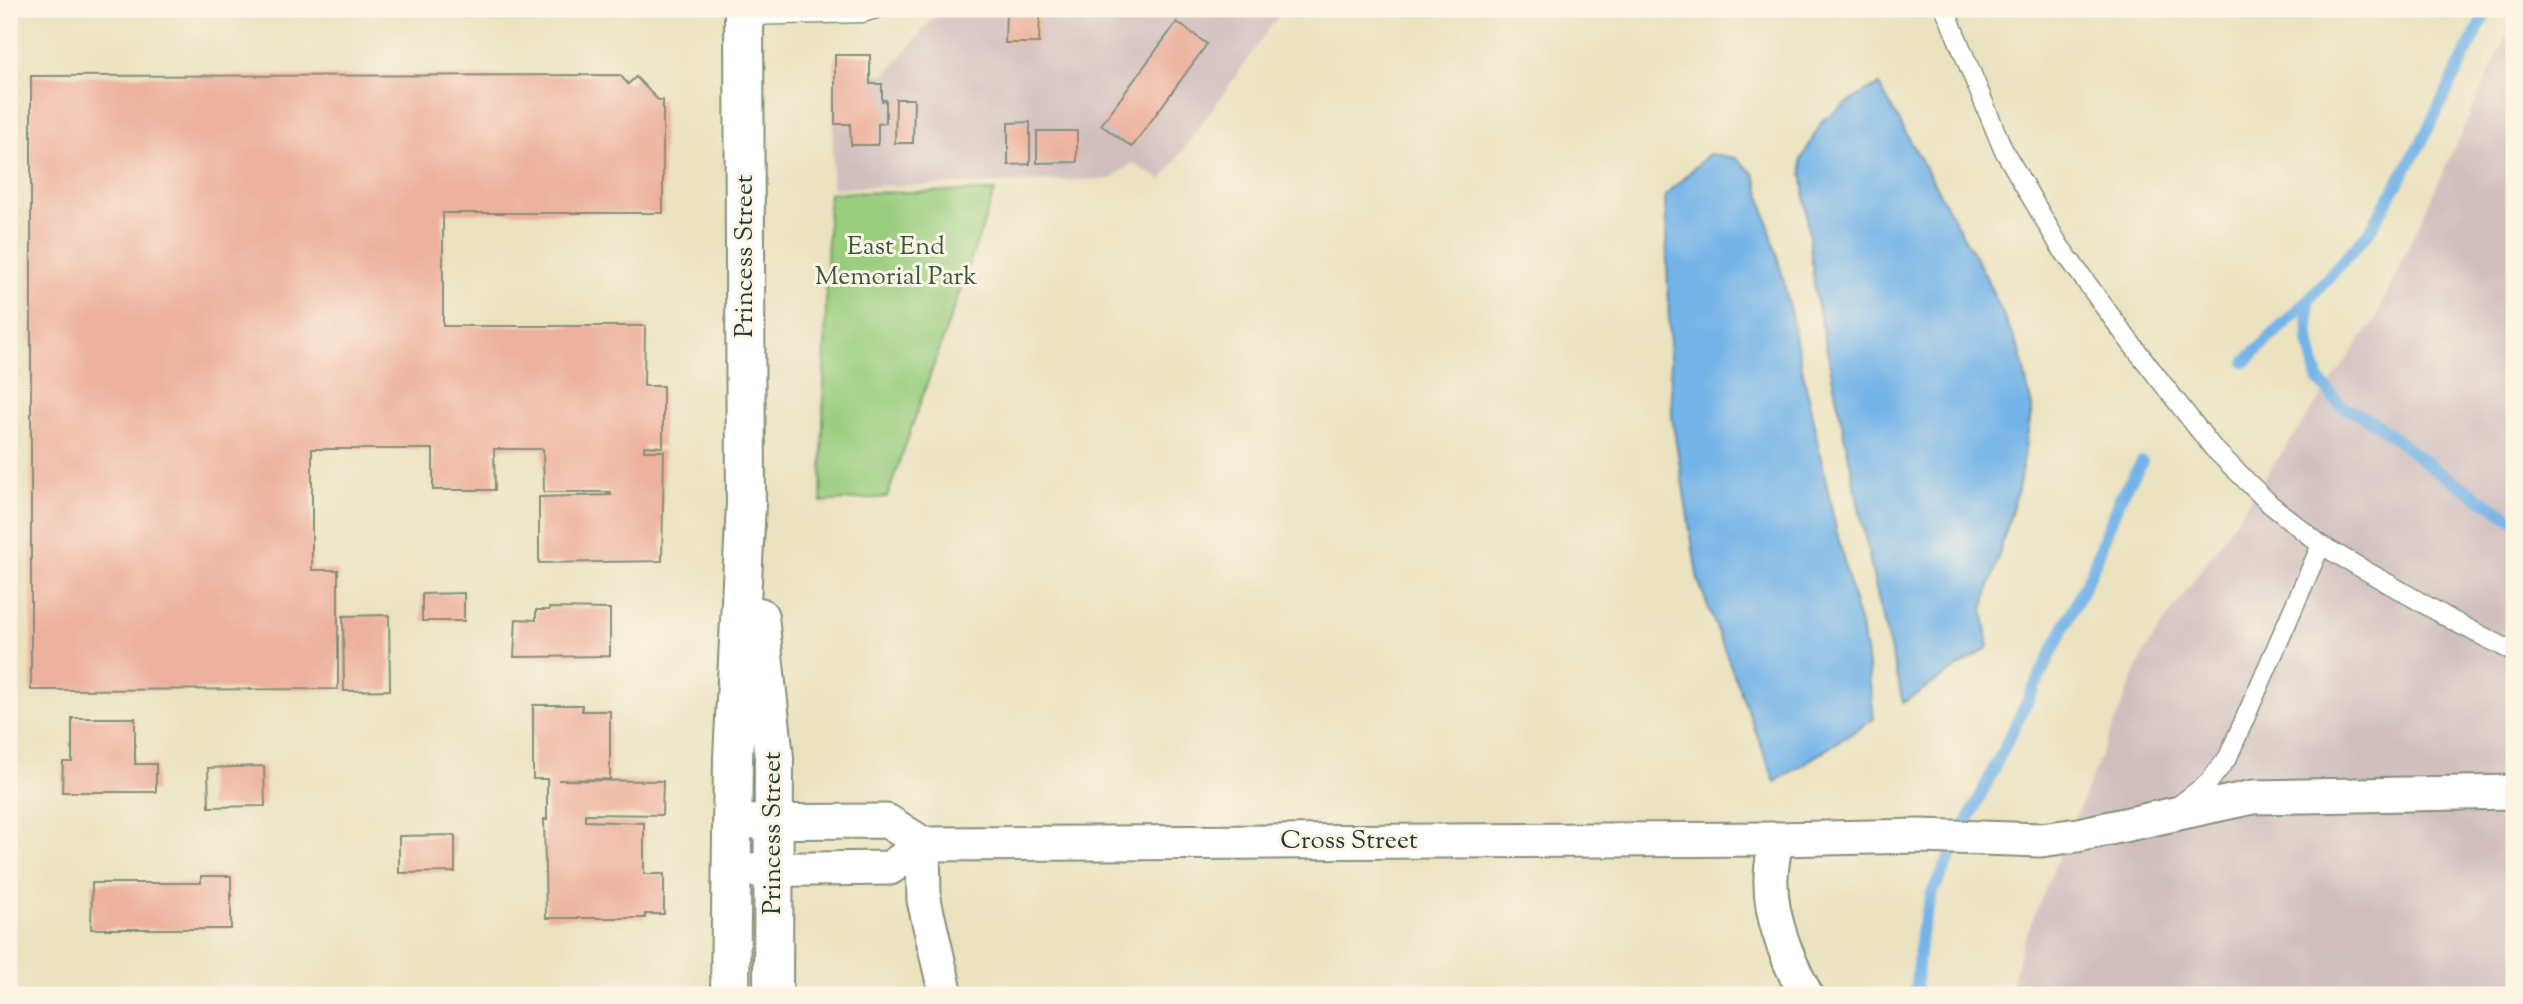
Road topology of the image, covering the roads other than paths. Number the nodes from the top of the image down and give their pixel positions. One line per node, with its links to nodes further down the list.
1 (876, 9): 3 (lane)
2 (1945, 9): 5 (lane)
3 (744, 12): 4 (main road, Princess Street)
4 (746, 504): 9 (main road, Princess Street); 10 (main road, Princess Street)
5 (2321, 545): 6 (lane); 8 (lane)
6 (2514, 652)
7 (2514, 792): 8 (street, Cross Street)
8 (2168, 814): 11 (street, Cross Street)
9 (774, 821): 10 (street); 12 (street); 14 (main road, Princess Street)
10 (732, 822): 13 (main road, Princess Street)
11 (1776, 839): 12 (street, Cross Street); 18 (street)
12 (923, 844): 14 (street); 17 (street)
13 (732, 870): 14 (street); 15 (main road, Princess Street)
14 (774, 870): 16 (main road, Princess Street)
15 (730, 995)
16 (774, 995)
17 (946, 995)
18 (1806, 995)

